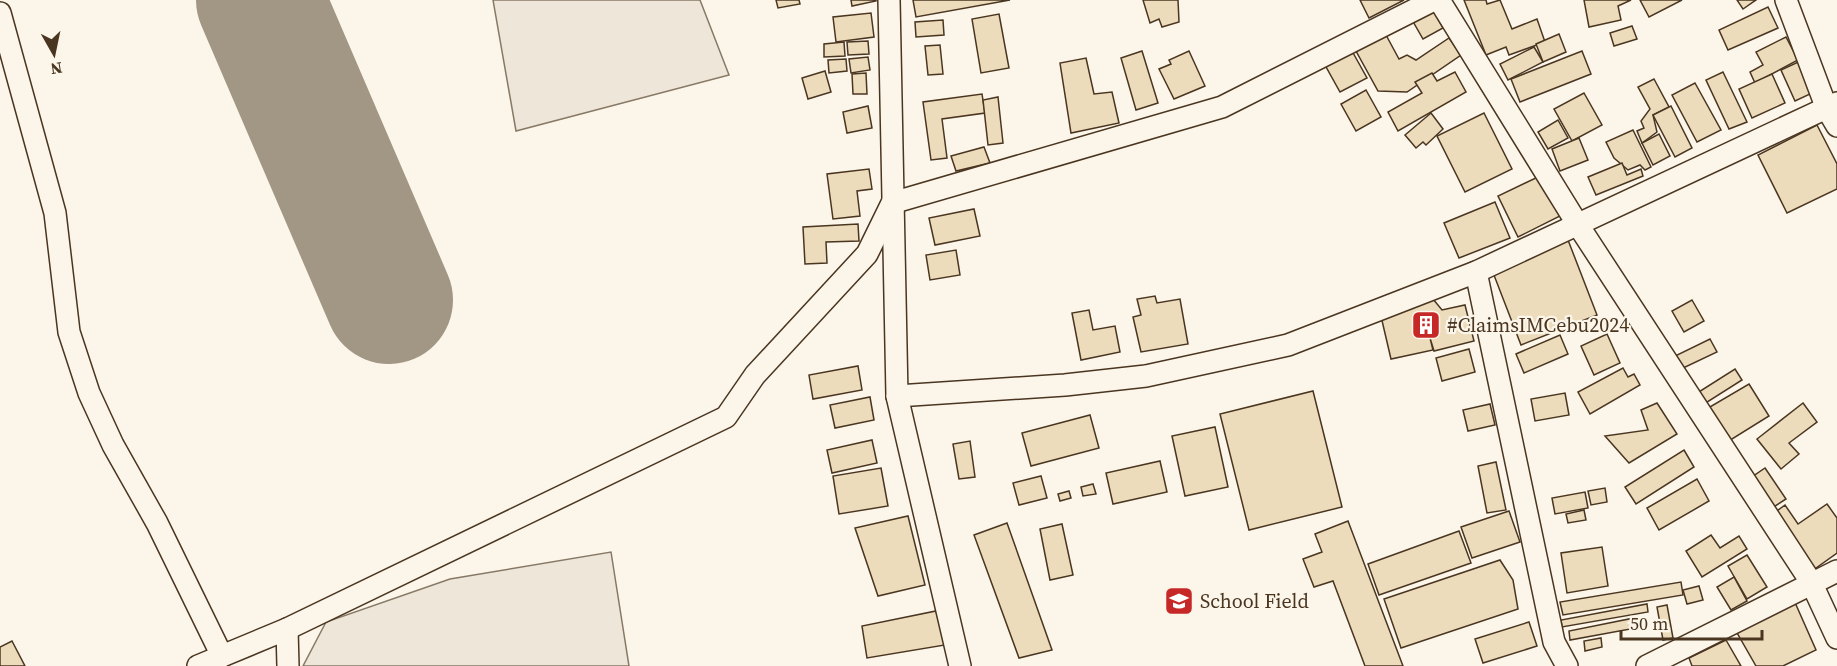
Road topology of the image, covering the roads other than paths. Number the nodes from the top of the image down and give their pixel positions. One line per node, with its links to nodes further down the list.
1 (889, 0): 7 (street)
2 (1434, 0): 7 (street)
3 (1439, 0): 8 (street)
4 (1786, 0): 6 (street)
5 (0, 13): 15 (street)
6 (1834, 113): 8 (street)
7 (892, 203): 10 (street); 13 (street)
8 (1578, 225): 9 (street); 12 (street)
9 (1476, 272): 10 (street); 19 (street)
10 (897, 396): 18 (street)
11 (1837, 571): 12 (street)
12 (1811, 582): 14 (street); 20 (street)
13 (287, 629): 15 (street); 17 (street)
14 (1837, 638)
15 (222, 656): 16 (street)
16 (198, 666)
17 (288, 666)
18 (960, 666)
19 (1567, 666)
20 (1647, 666)

